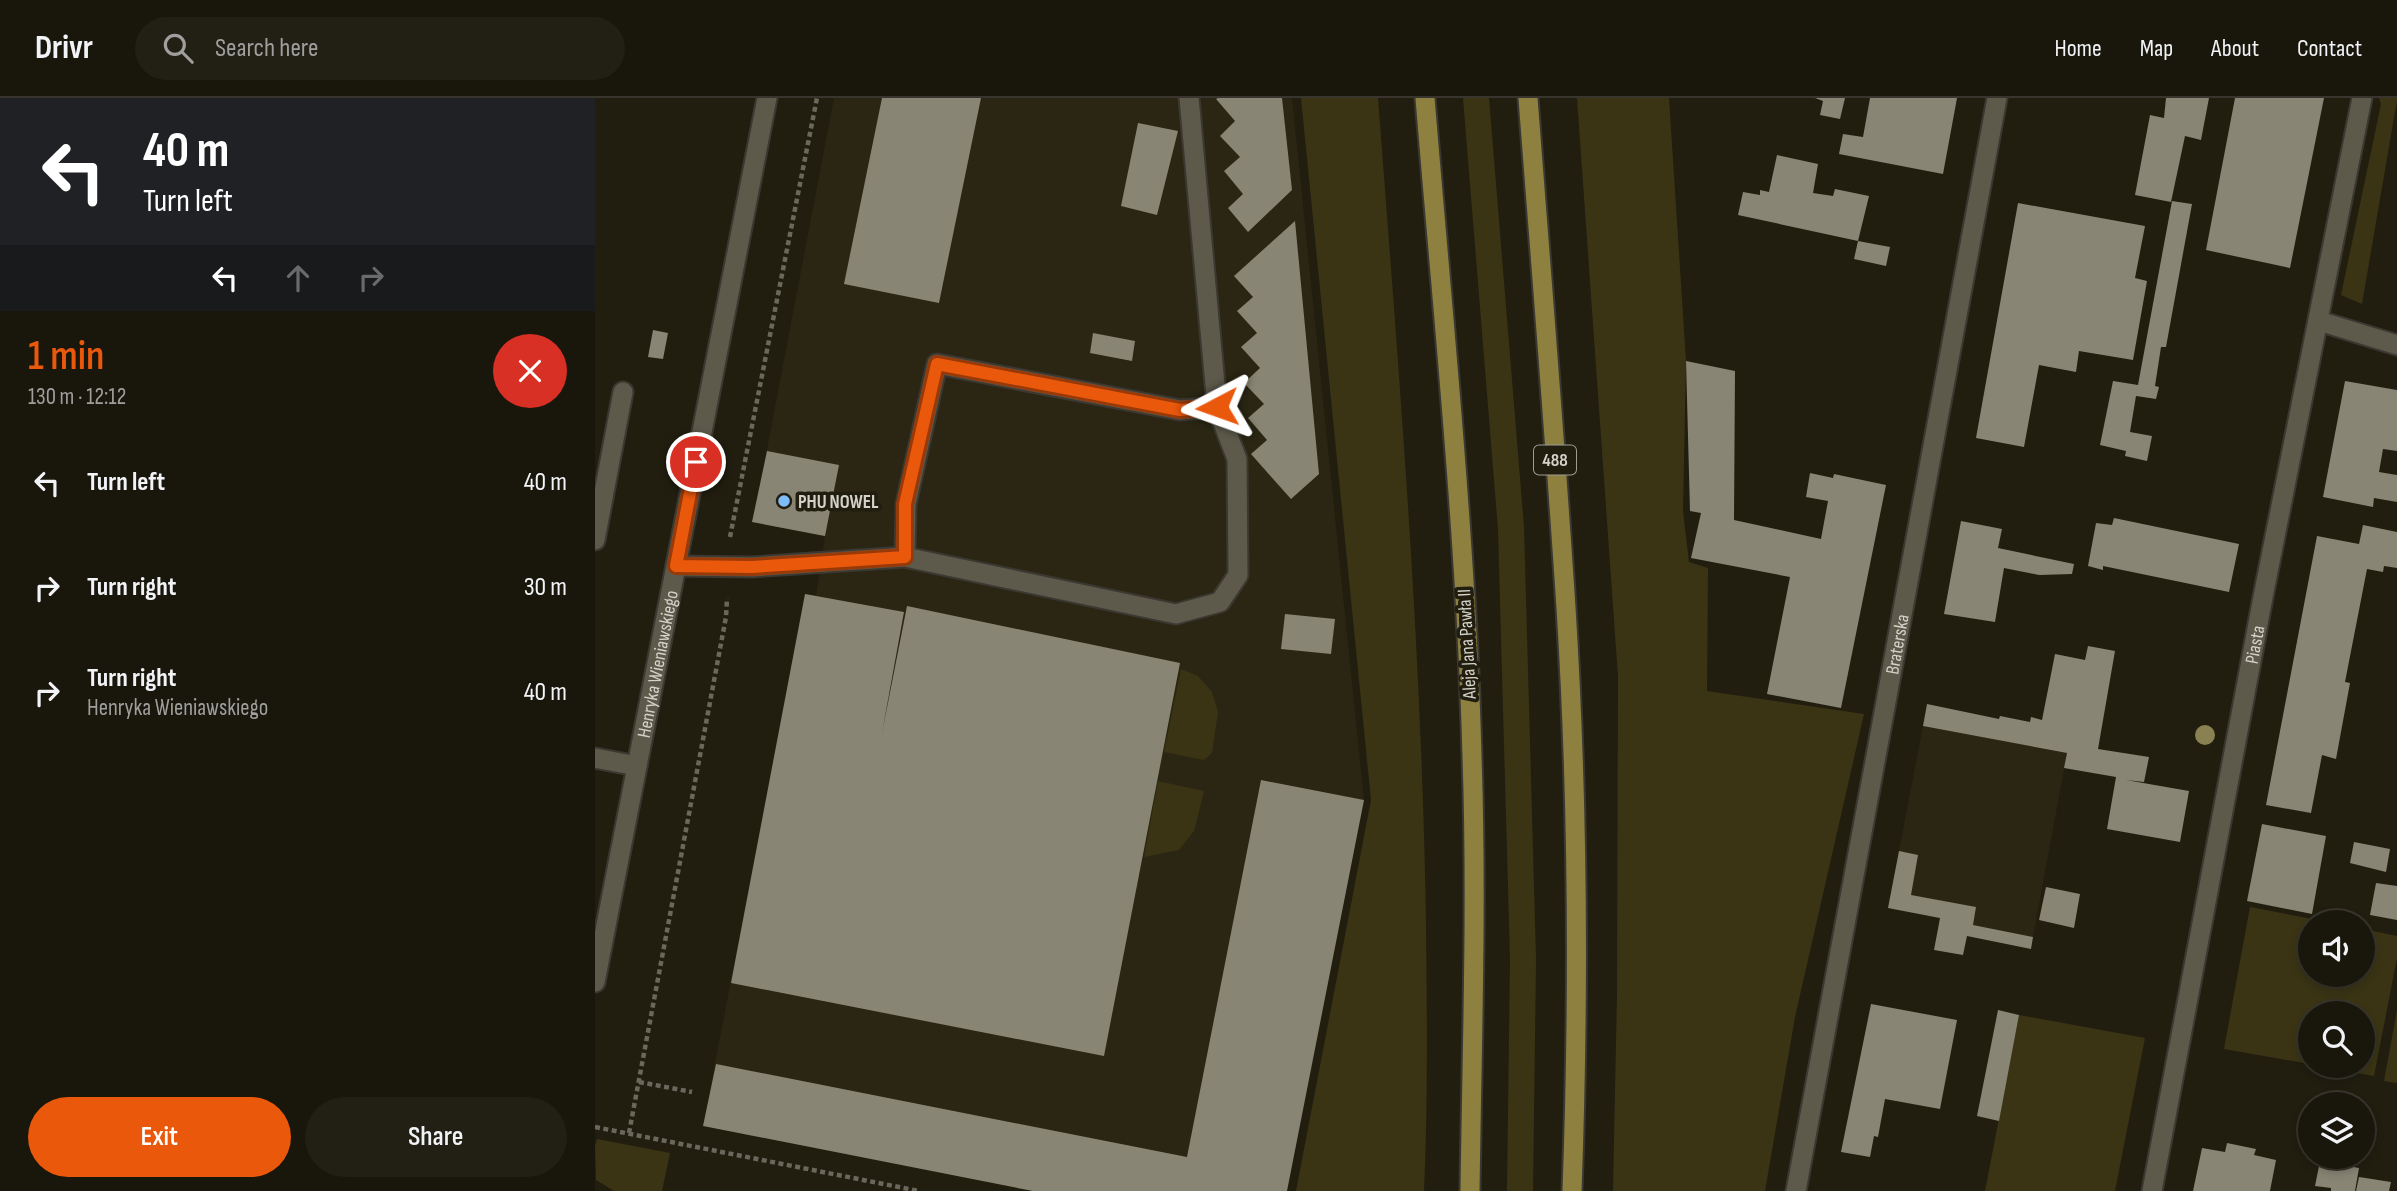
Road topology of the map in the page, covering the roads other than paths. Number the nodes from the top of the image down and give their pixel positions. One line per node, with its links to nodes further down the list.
1 (767, 98): 14 (street, Henryka Wieniawskiego)
2 (1189, 98): 10 (street)
3 (1425, 98): 18 (main road, Aleja Jana Pawła II)
4 (1528, 98): 19 (main road, 488)
5 (1997, 98): 20 (street, Braterska)
6 (2362, 98): 7 (street, Piasta)
7 (2319, 321): 8 (street); 21 (street, Piasta)
8 (2397, 345)
9 (623, 393): 11 (street)
10 (1217, 407): 13 (street); 13 (street)
11 (599, 493): 12 (street)
12 (595, 540)
13 (905, 557): 14 (street)
14 (676, 566): 16 (street, Henryka Wieniawskiego)
15 (595, 758): 16 (street)
16 (637, 766): 17 (street, Henryka Wieniawskiego)
17 (595, 982)
18 (1470, 1191)
19 (1572, 1191)
20 (1796, 1191)
21 (2152, 1191)

